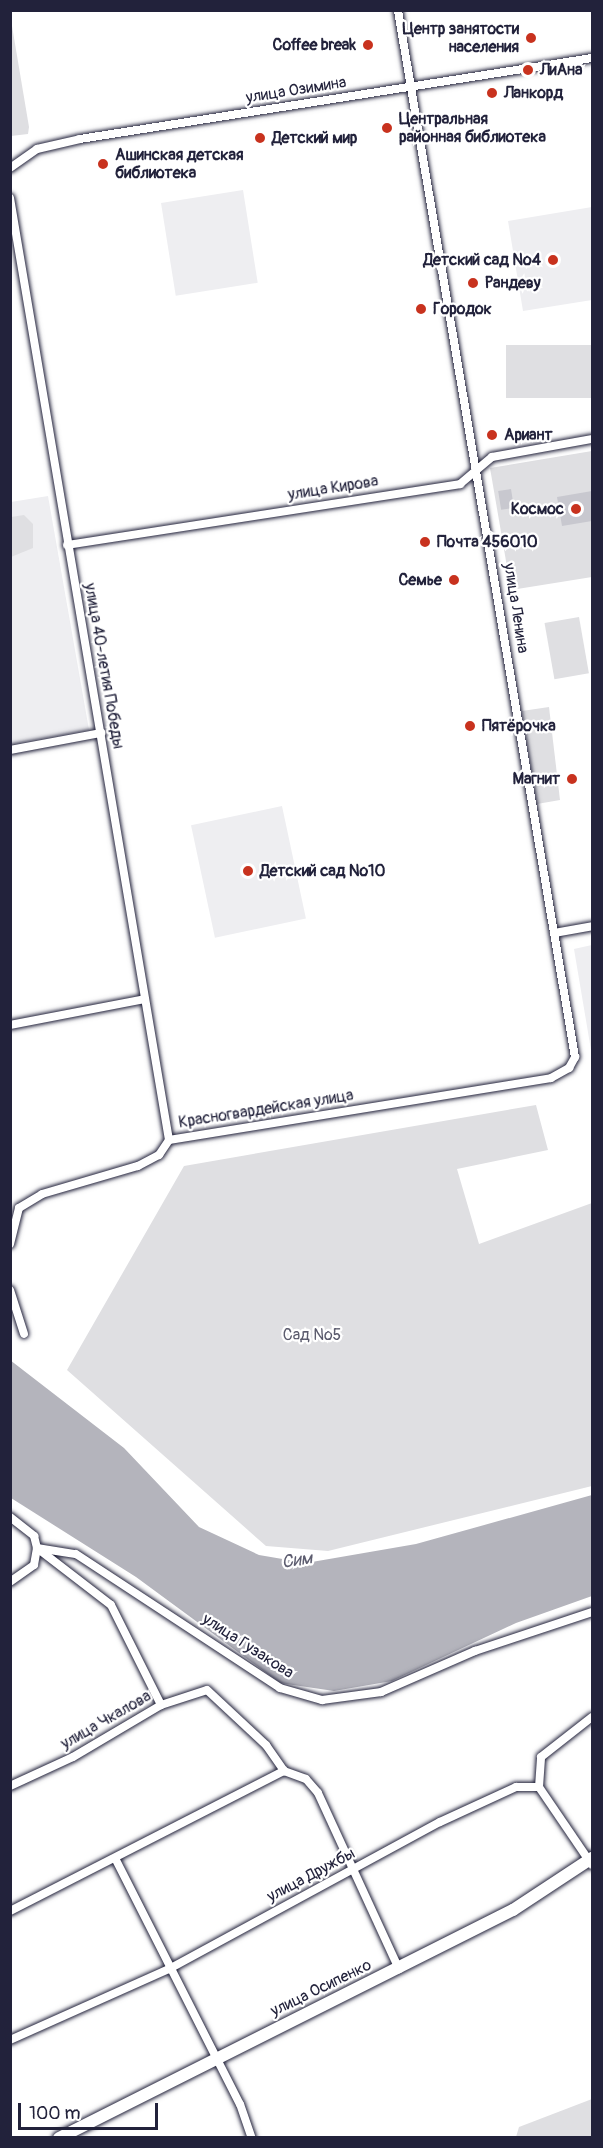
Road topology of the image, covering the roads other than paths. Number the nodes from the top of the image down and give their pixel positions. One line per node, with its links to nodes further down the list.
1 (398, 10): 3 (street, улица Ленина)
2 (592, 58): 3 (street, улица Озимина)
3 (410, 87): 4 (street, улица Озимина); 7 (street, улица Ленина)
4 (10, 168)
5 (10, 198): 8 (street, улица 40-летия Победы)
6 (592, 440): 7 (street, улица Кирова)
7 (477, 468): 8 (street, улица Кирова); 12 (street, улица Ленина)
8 (67, 545): 9 (street, улица 40-летия Победы)
9 (101, 733): 10 (street); 13 (street, улица 40-летия Победы)
10 (10, 750)
11 (592, 926): 12 (street)
12 (554, 933): 15 (street, улица Ленина)
13 (145, 999): 14 (street); 16 (street, улица 40-летия Победы)
14 (10, 1025)
15 (569, 1068): 16 (street, Красногвардейская улица)
16 (169, 1140): 17 (street, Красногвардейская улица)
17 (10, 1244)
18 (10, 1290): 19 (street)
19 (24, 1334)
20 (10, 1517): 21 (street)
21 (37, 1548): 22 (street); 23 (street, улица Гузакова); 24 (street)
22 (10, 1581)
23 (592, 1612)
24 (161, 1705): 26 (street, улица Чкалова); 27 (street, улица Чкалова)
25 (592, 1717): 28 (street)
26 (284, 1771): 29 (street); 31 (street)
27 (10, 1786)
28 (539, 1787): 30 (street); 31 (street, улица Дружбы)
29 (116, 1860): 32 (street); 33 (street)
30 (592, 1861): 34 (main road, улица Осипенко)
31 (350, 1871): 33 (street, улица Дружбы); 34 (street)
32 (10, 1911)
33 (169, 1968): 35 (street, улица Дружбы); 36 (street)
34 (399, 1969): 36 (main road, улица Осипенко)
35 (10, 2040)
36 (215, 2058): 37 (main road, улица Осипенко); 38 (street)
37 (59, 2138)
38 (252, 2138)

